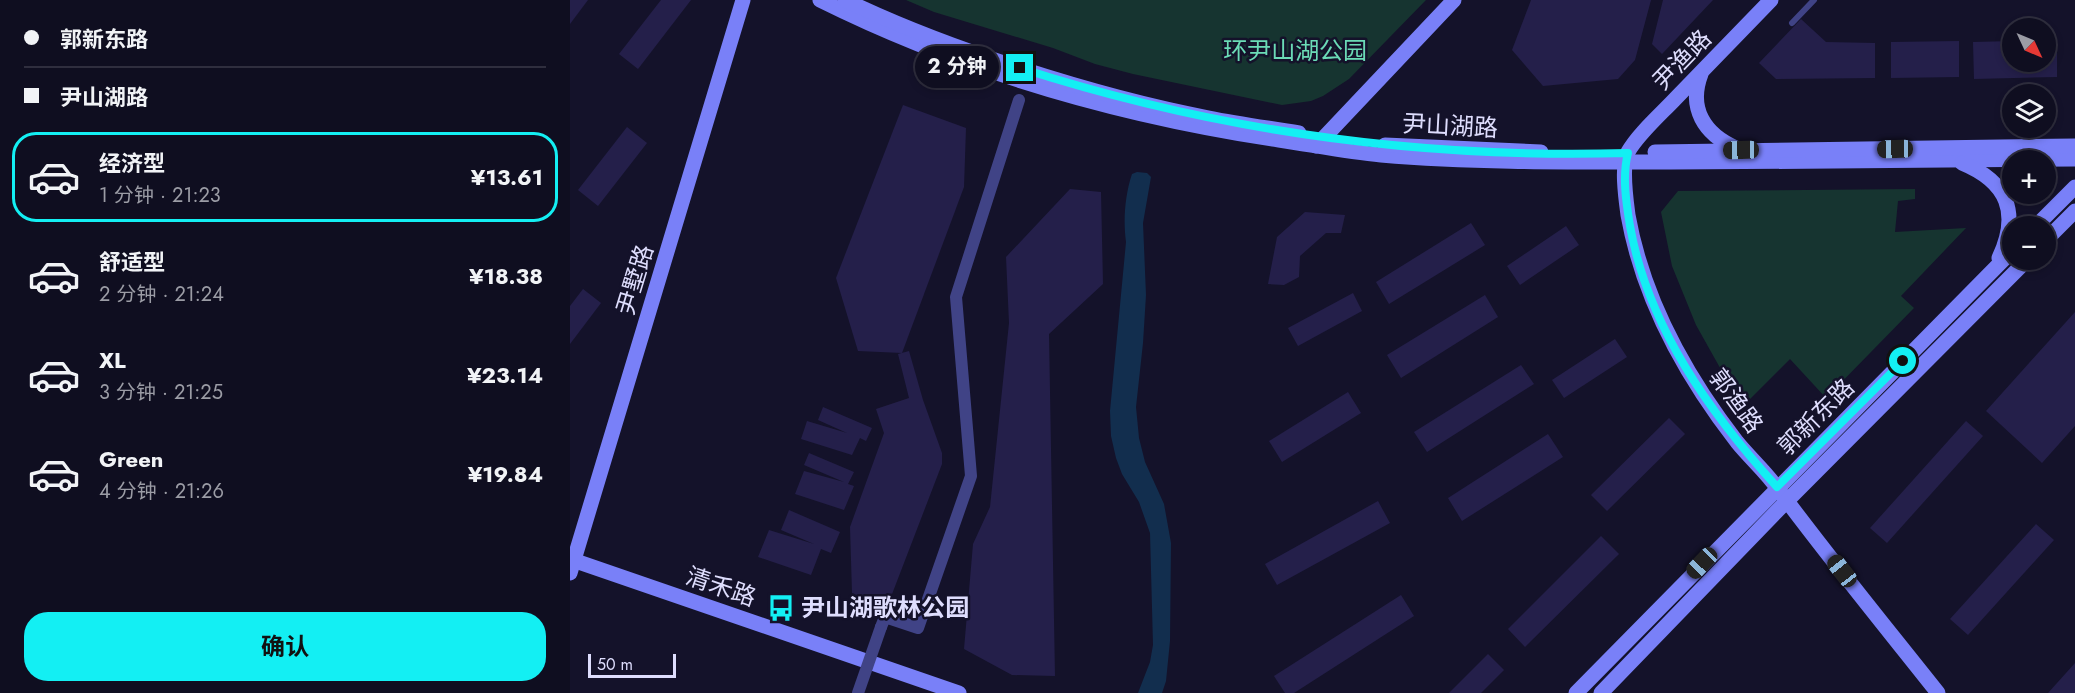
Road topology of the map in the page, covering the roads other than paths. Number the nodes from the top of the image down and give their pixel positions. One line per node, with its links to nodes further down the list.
1 (743, 0): 25 (main road, 尹墅路)
2 (820, 0): 6 (main road, 尹山湖路)
3 (1454, 0): 10 (main road)
4 (1771, 0): 8 (main road, 尹渔路)
5 (1811, 1): 7 (lane)
6 (852, 8): 10 (main road, 尹山湖路)
7 (1792, 22)
8 (1701, 72): 12 (main road); 13 (main road, 尹渔路)
9 (1019, 100): 26 (street, bridge)
10 (1320, 141): 13 (main road, 尹山湖路)
11 (2075, 146): 12 (main road, 尹山湖路)
12 (1741, 150): 13 (main road, 尹山湖路)
13 (1627, 158): 15 (main road, 尹山湖路); 23 (main road, 郭渔路)
14 (2075, 159): 15 (main road, 尹山湖路)
15 (1957, 160): 21 (main road)
16 (2075, 187): 18 (main road)
17 (2075, 211): 19 (main road)
18 (2046, 216)
19 (2056, 230)
20 (2002, 260): 21 (main road, 郭新东路)
21 (1995, 267): 23 (main road, 郭新东路)
22 (2017, 270): 24 (main road, 郭新东路)
23 (1777, 487): 24 (main road, 郭渔路); 28 (main road, 郭新东路)
24 (1787, 502): 29 (main road, 郭新东路); 30 (main road, 郭渔路)
25 (571, 564): 27 (main road, 清禾路)
26 (858, 693)
27 (959, 693)
28 (1576, 693)
29 (1601, 693)
30 (1938, 693)

